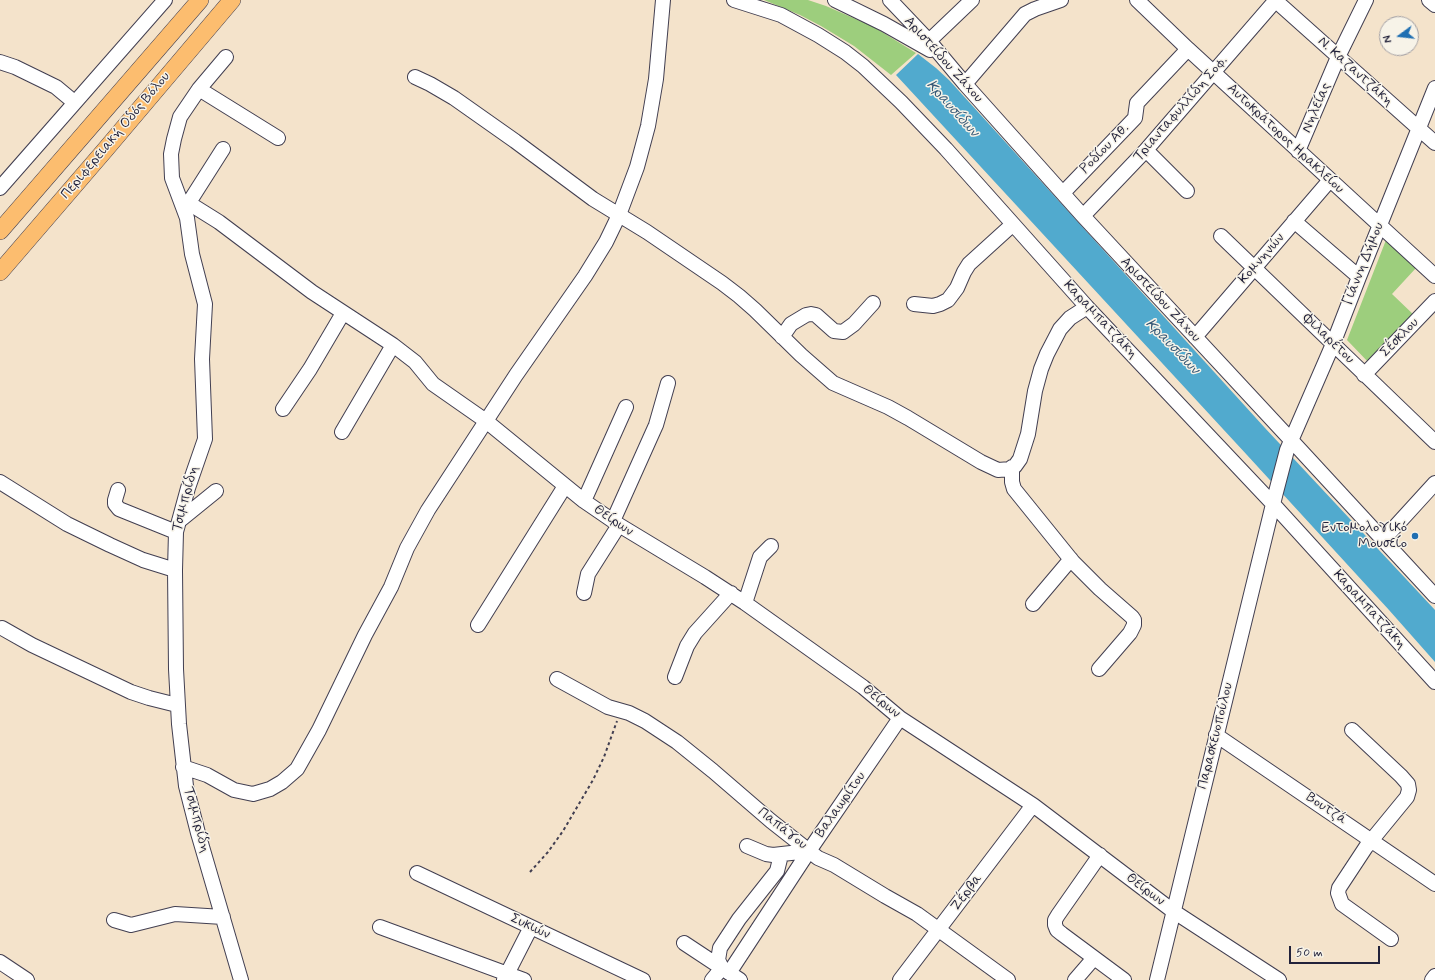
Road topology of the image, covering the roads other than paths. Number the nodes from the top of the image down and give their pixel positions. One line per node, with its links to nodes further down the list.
1 (165, 0): 27 (street)
2 (200, 0): 44 (main road, Περιφερειακή Οδός Βόλου)
3 (237, 0): 14 (main road, Περιφερειακή Οδός Βόλου)
4 (663, 0): 39 (street)
5 (734, 0): 42 (street, Καραμπατζάκη)
6 (835, 0): 21 (street)
7 (890, 0): 16 (street, Αριστείδου Ζάχου)
8 (972, 0): 16 (street)
9 (1059, 0): 24 (street)
10 (1137, 0): 17 (street, Αυτοκράτορος Ηρακλείου)
11 (1276, 0): 19 (street, Ν. Καζαντζάκη); 22 (street, Τριανταφυλλίδη Σοφ.)
12 (1366, 0): 19 (street, Νηλείας)
13 (1429, 0): 15 (street)
14 (228, 5): 47 (main road, Περιφερειακή Οδός Βόλου)
15 (1435, 5)
16 (929, 41): 21 (street, Αριστείδου Ζάχου)
17 (1188, 49): 22 (street, Αυτοκράτορος Ηρακλείου); 37 (street, Ροδίου Αθ.)
18 (226, 57): 26 (street, Τσιμπρίδη)
19 (1338, 57): 28 (street, Ν. Καζαντζάκη); 33 (street, Νηλείας)
20 (0, 62): 27 (street)
21 (949, 65): 24 (street, Αριστείδου Ζάχου)
22 (1214, 73): 32 (street, Τριανταφυλλίδη Σοφ.); 33 (street, Αυτοκράτορος Ηρακλείου)
23 (415, 77): 39 (street)
24 (965, 84): 37 (street, Αριστείδου Ζάχου)
25 (1435, 88): 28 (street, Γιάννη Δήμου)
26 (199, 89): 29 (street); 38 (street, Τσιμπρίδη)
27 (74, 102): 35 (street)
28 (1418, 128): 30 (street, Ν. Καζαντζάκη); 43 (street, Γιάννη Δήμου)
29 (278, 138)
30 (1435, 143)
31 (223, 149): 38 (street)
32 (1146, 150): 36 (street); 40 (street, Τριανταφυλλίδη Σοφ.)
33 (1298, 151): 34 (street, Αυτοκράτορος Ηρακλείου)
34 (1330, 180): 41 (street, Κομνηνών); 43 (street, Αυτοκράτορος Ηρακλείου)
35 (1, 185)
36 (1187, 191)
37 (1063, 193): 40 (street, Αριστείδου Ζάχου)
38 (185, 204): 54 (street, Θείρων); 76 (street, Τσιμπρίδη)
39 (619, 215): 55 (street); 63 (street)
40 (1083, 216): 56 (street, Αριστείδου Ζάχου)
41 (1294, 221): 46 (street, Κομνηνών); 49 (street)
42 (1012, 225): 52 (street); 53 (street, Καραμπατζάκη)
43 (1380, 225): 48 (street, Αυτοκράτορος Ηρακλείου); 49 (street, Γιάννη Δήμου)
44 (0, 231)
45 (1221, 236): 46 (street, Φιλαρέτου)
46 (1254, 268): 56 (street, Κομνηνών); 57 (street, Φιλαρέτου)
47 (0, 272)
48 (1435, 276)
49 (1358, 277): 57 (street, Γιάννη Δήμου)
50 (1435, 301): 59 (street, Σέσκλου)
51 (873, 304): 55 (street)
52 (914, 304)
53 (1086, 307): 67 (street); 73 (street, Καραμπατζάκη)
54 (343, 313): 58 (street, Θείρων); 62 (street)
55 (782, 337): 67 (street)
56 (1194, 337): 66 (street, Αριστείδου Ζάχου)
57 (1333, 344): 59 (street, Φιλαρέτου); 66 (street, Γιάννη Δήμου)
58 (393, 345): 63 (street, Θείρων); 64 (street)
59 (1364, 375): 65 (street, Φιλαρέτου)
60 (668, 383): 75 (street)
61 (626, 407): 74 (street)
62 (283, 410)
63 (486, 421): 70 (street, Θείρων); 96 (street)
64 (342, 432)
65 (1435, 442)
66 (1289, 445): 73 (street, Παρασκευοπούλου); 77 (street, Αριστείδου Ζάχου)
67 (1012, 467): 79 (street)
68 (0, 482): 80 (street)
69 (1435, 483): 77 (street)
70 (565, 486): 74 (street, Θείρων); 86 (street)
71 (118, 490): 76 (street)
72 (216, 490): 76 (street)
73 (1275, 498): 91 (street, Καραμπατζάκη); 95 (street, Παρασκευοπούλου)
74 (584, 501): 75 (street, Θείρων)
75 (616, 523): 82 (street); 83 (street, Θείρων)
76 (178, 527): 80 (street, Τσιμπρίδη)
77 (1382, 540): 81 (street, Αριστείδου Ζάχου)
78 (771, 546): 84 (street)
79 (1071, 559): 85 (street); 88 (street)
80 (175, 570): 92 (street, Τσιμπρίδη)
81 (1432, 586)
82 (584, 593)
83 (731, 594): 84 (street, Θείρων); 89 (street)
84 (745, 603): 93 (street, Θείρων)
85 (1033, 604)
86 (478, 625)
87 (2, 628): 92 (street)
88 (1099, 669)
89 (675, 677)
90 (558, 679): 100 (street, Παπάγου)
91 (1435, 682)
92 (177, 705): 96 (street, Τσιμπρίδη)
93 (900, 718): 97 (street, Θείρων); 100 (street, Βαλαωρίτου)
94 (1352, 730): 98 (street)
95 (1216, 735): 98 (street, Βουτζά); 105 (street, Παρασκευοπούλου)
96 (183, 767): 106 (street, Τσιμπρίδη)
97 (1033, 805): 102 (street, Θείρων); 110 (street, Ζέρβα)
98 (1371, 840): 104 (street, Βουτζά); 111 (street)
99 (746, 846): 101 (street)
100 (809, 851): 101 (street); 110 (street, Παπάγου); 115 (street, Βαλαωρίτου)
101 (781, 855): 115 (street)
102 (1100, 855): 105 (street, Θείρων); 113 (street)
103 (417, 873): 109 (street, Συκιών)
104 (1435, 884)
105 (1173, 911): 127 (street, Παρασκευοπούλου); 128 (street, Θείρων)
106 (223, 917): 107 (street); 119 (street, Τσιμπρίδη)
107 (114, 920)
108 (380, 927): 117 (street)
109 (531, 927): 117 (street); 121 (street, Συκιών)
110 (939, 928): 123 (street, Ζέρβα); 124 (street, Παπάγου)
111 (1391, 939)
112 (684, 943): 115 (street)
113 (1094, 958): 125 (street); 126 (street)
114 (0, 962): 118 (street)
115 (731, 973): 122 (street, Βαλαωρίτου)
116 (1435, 976): 129 (street)
117 (506, 977): 120 (street)
118 (23, 979)
119 (241, 980)
120 (524, 980)
121 (643, 980)
122 (712, 980)
123 (900, 980)
124 (1008, 980)
125 (1075, 980)
126 (1124, 980)
127 (1157, 980)
128 (1279, 980)
129 (1432, 980)

